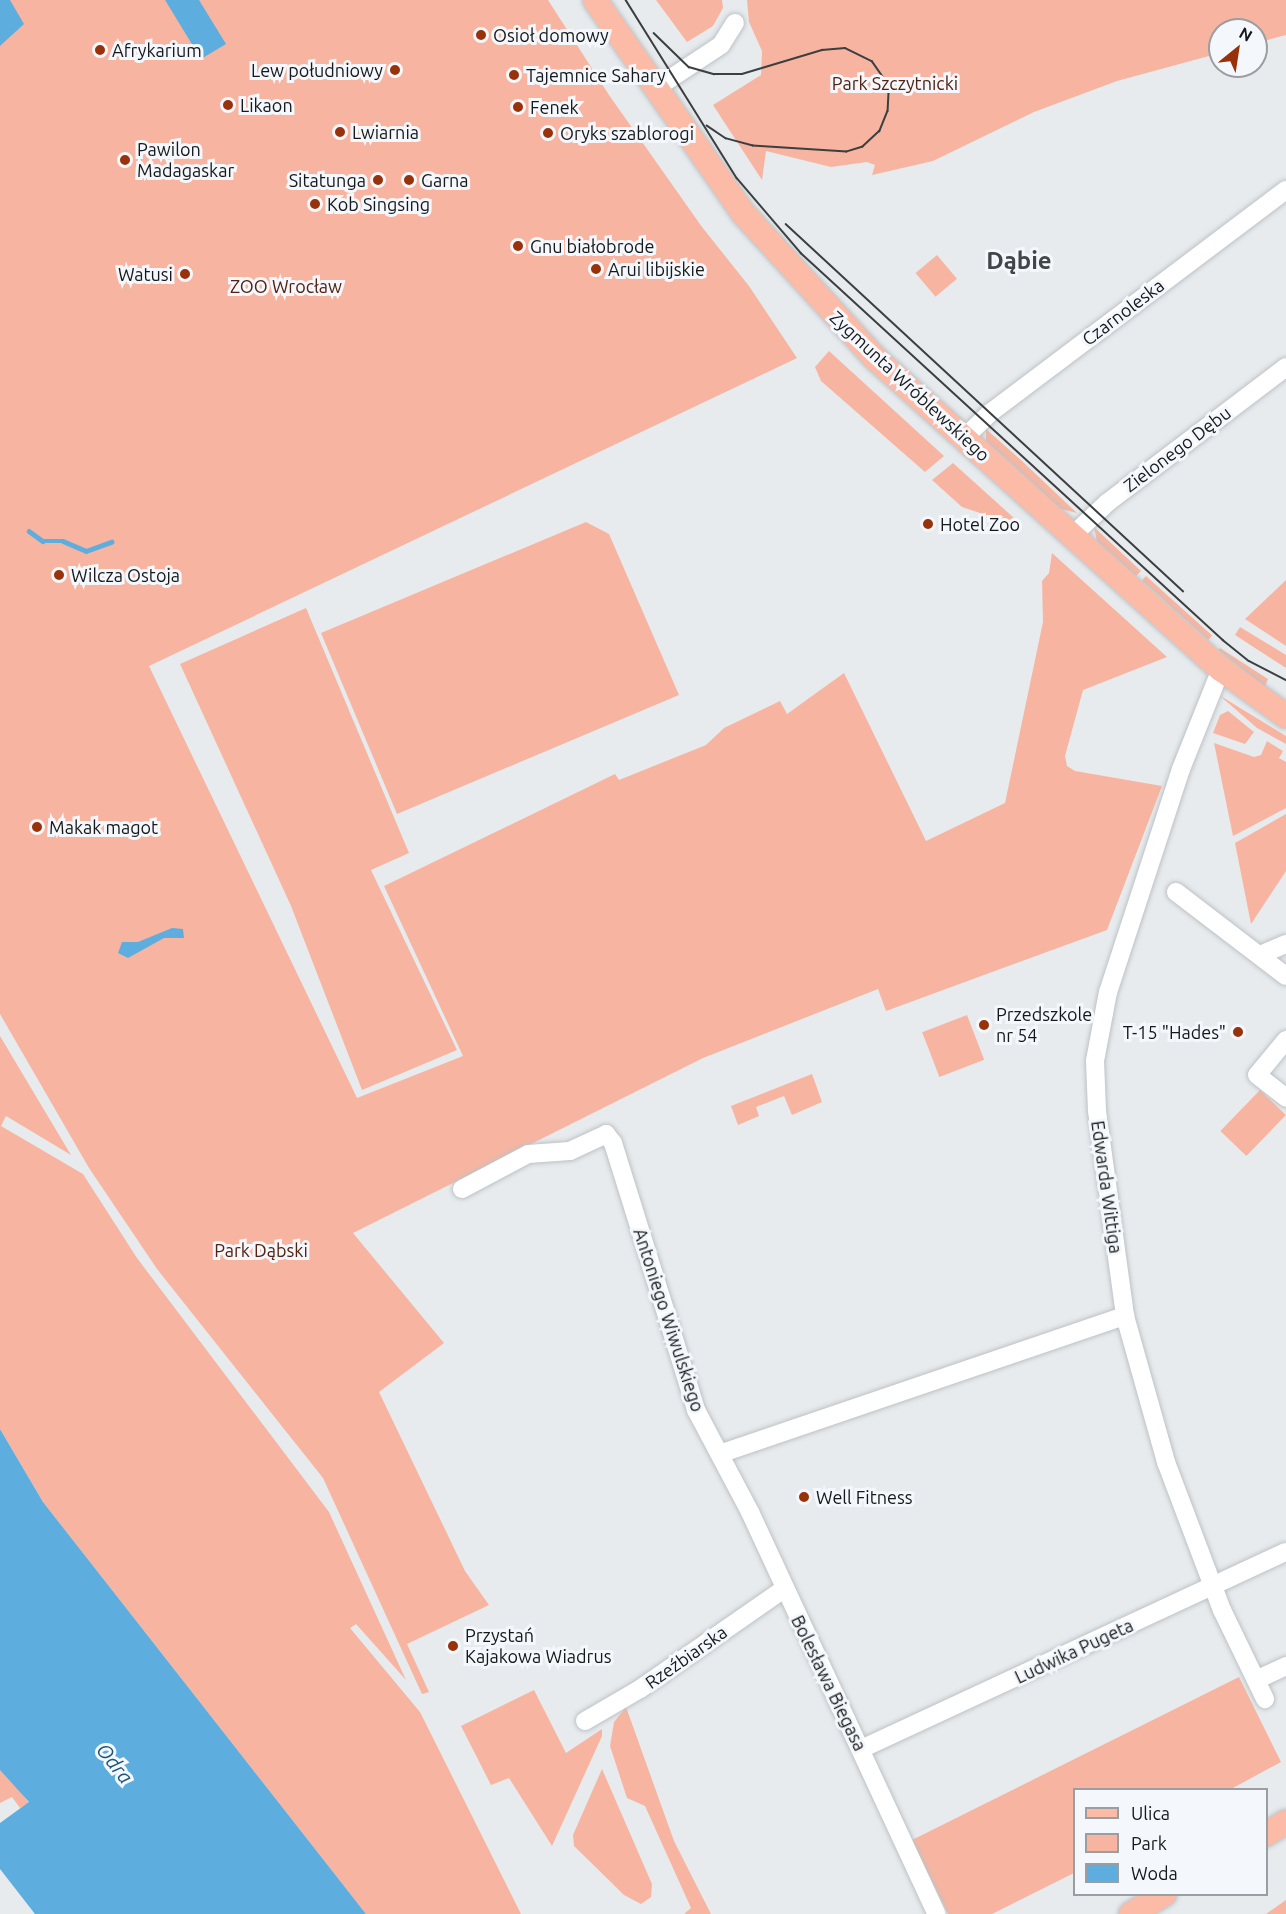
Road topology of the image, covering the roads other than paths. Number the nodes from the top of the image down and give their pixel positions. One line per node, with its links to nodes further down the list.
1 (595, 0): 3 (main road, Zygmunta Wróblewskiego)
2 (735, 23): 3 (street)
3 (656, 88): 6 (main road, Zygmunta Wróblewskiego)
4 (1286, 190): 6 (street, Czarnoleska)
5 (1286, 367): 7 (street, Zielonego Dębu)
6 (964, 438): 7 (main road, Zygmunta Wróblewskiego)
7 (1072, 536): 8 (main road, Zygmunta Wróblewskiego)
8 (1221, 669): 9 (main road, Zygmunta Wróblewskiego); 17 (street, Edwarda Wittiga)
9 (1286, 716)
10 (1176, 892): 12 (street)
11 (1286, 944): 12 (street)
12 (1260, 956): 13 (street)
13 (1286, 976)
14 (1286, 1040): 15 (street)
15 (1286, 1098)
16 (462, 1189): 18 (street, Antoniego Wiwulskiego)
17 (1125, 1316): 18 (street); 20 (street, Edwarda Wittiga)
18 (722, 1453): 21 (street, Bolesława Biegasa)
19 (1286, 1552): 20 (street, Ludwika Pugeta)
20 (1213, 1587): 23 (street, Edwarda Wittiga); 26 (street, Ludwika Pugeta)
21 (784, 1589): 25 (street, Rzeźbiarska); 26 (street, Bolesława Biegasa)
22 (1286, 1666): 23 (street)
23 (1256, 1680): 24 (street, Edwarda Wittiga)
24 (1265, 1699)
25 (585, 1721)
26 (861, 1749): 30 (street, Bolesława Biegasa)
27 (1286, 1822): 28 (main road)
28 (1268, 1833)
29 (1161, 1896): 31 (main road)
30 (936, 1914)
31 (1131, 1914)

